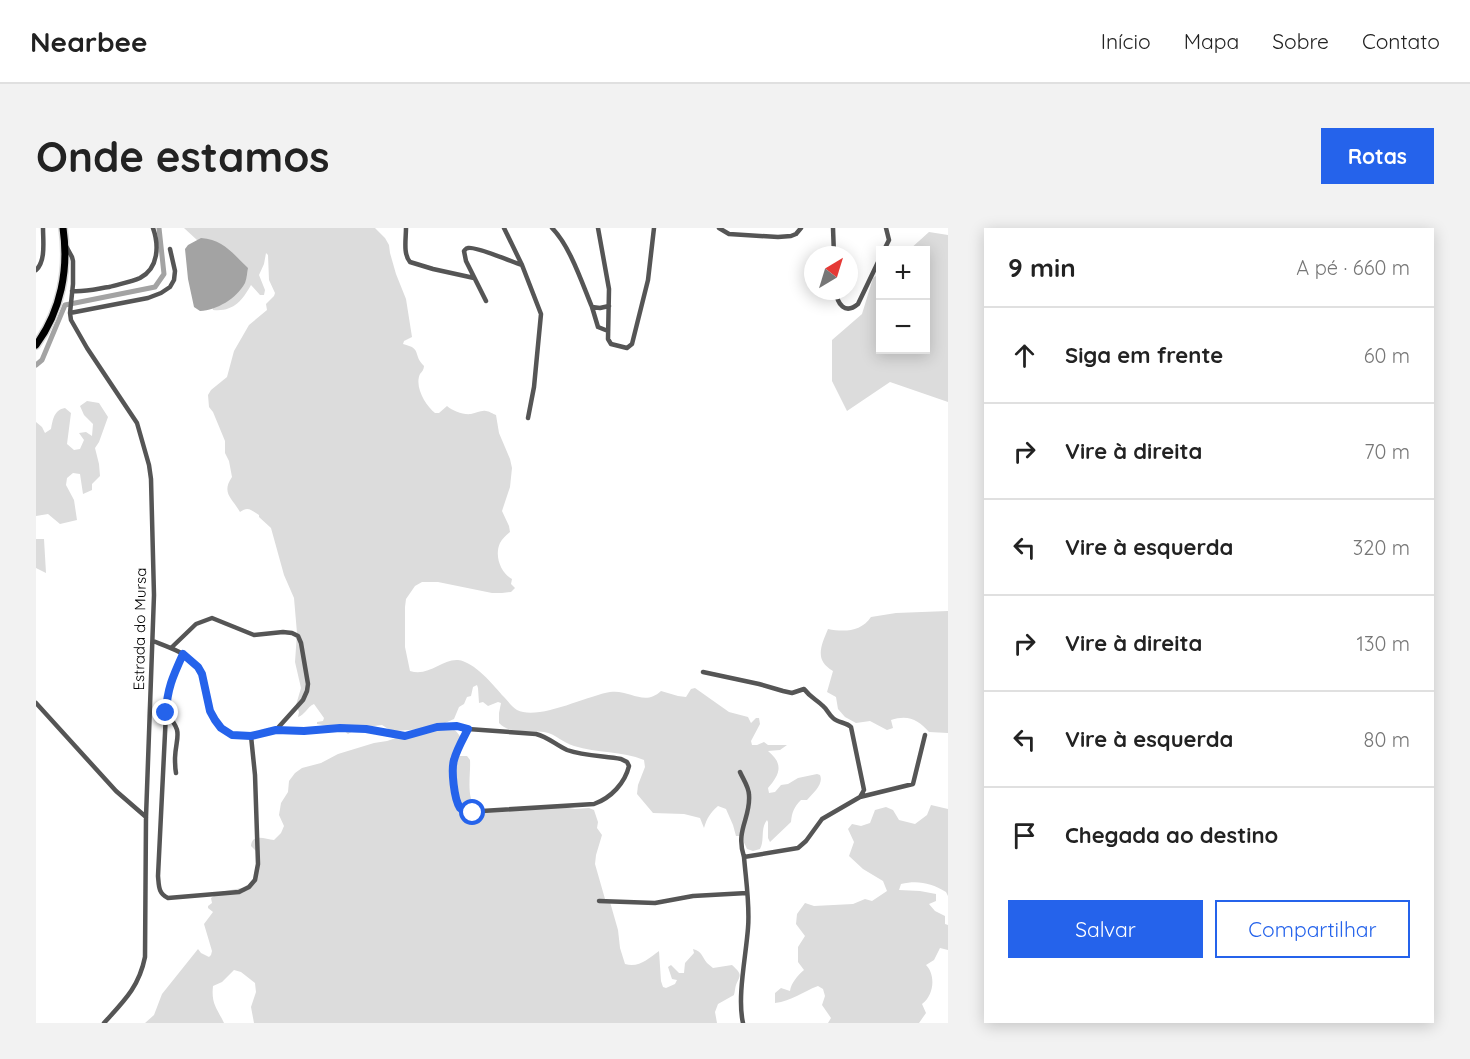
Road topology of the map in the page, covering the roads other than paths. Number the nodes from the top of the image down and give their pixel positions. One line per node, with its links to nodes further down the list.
1 (43, 228): 19 (street)
2 (63, 228): 13 (main road)
3 (153, 228): 21 (street)
4 (406, 228): 20 (street)
5 (504, 228): 17 (street)
6 (552, 228): 25 (street)
7 (598, 228): 24 (street)
8 (654, 228): 27 (street)
9 (719, 228): 10 (street)
10 (801, 228)
11 (833, 228): 14 (street)
12 (886, 228): 15 (street)
13 (66, 246): 21 (street, Estrada do Mursa); 28 (main road)
14 (834, 246)
15 (886, 246)
16 (170, 249): 26 (street)
17 (522, 266): 20 (street); 29 (street)
18 (876, 266): 22 (street)
19 (36, 270)
20 (474, 278): 23 (street)
21 (72, 291): 26 (street, Estrada do Mursa)
22 (837, 300)
23 (486, 301)
24 (609, 306): 25 (street); 27 (street)
25 (592, 307): 27 (street)
26 (70, 313): 30 (street, Estrada do Mursa)
27 (608, 331)
28 (36, 345)
29 (528, 418)
30 (153, 641): 31 (street); 43 (street, Estrada do Mursa)
31 (171, 648): 32 (street); 37 (street)
32 (183, 654): 35 (street); 39 (street)
33 (703, 672): 42 (street)
34 (36, 703): 43 (street)
35 (166, 713): 39 (street); 41 (street)
36 (468, 729): 36 (street); 37 (street)
37 (276, 730): 39 (street)
38 (925, 735): 42 (street)
39 (251, 736)
40 (740, 772): 44 (street)
41 (176, 773)
42 (860, 796): 44 (street)
43 (146, 817): 47 (street, Estrada do Mursa)
44 (744, 857): 45 (street)
45 (747, 893): 46 (street); 48 (street)
46 (599, 901)
47 (104, 1023)
48 (743, 1023)

